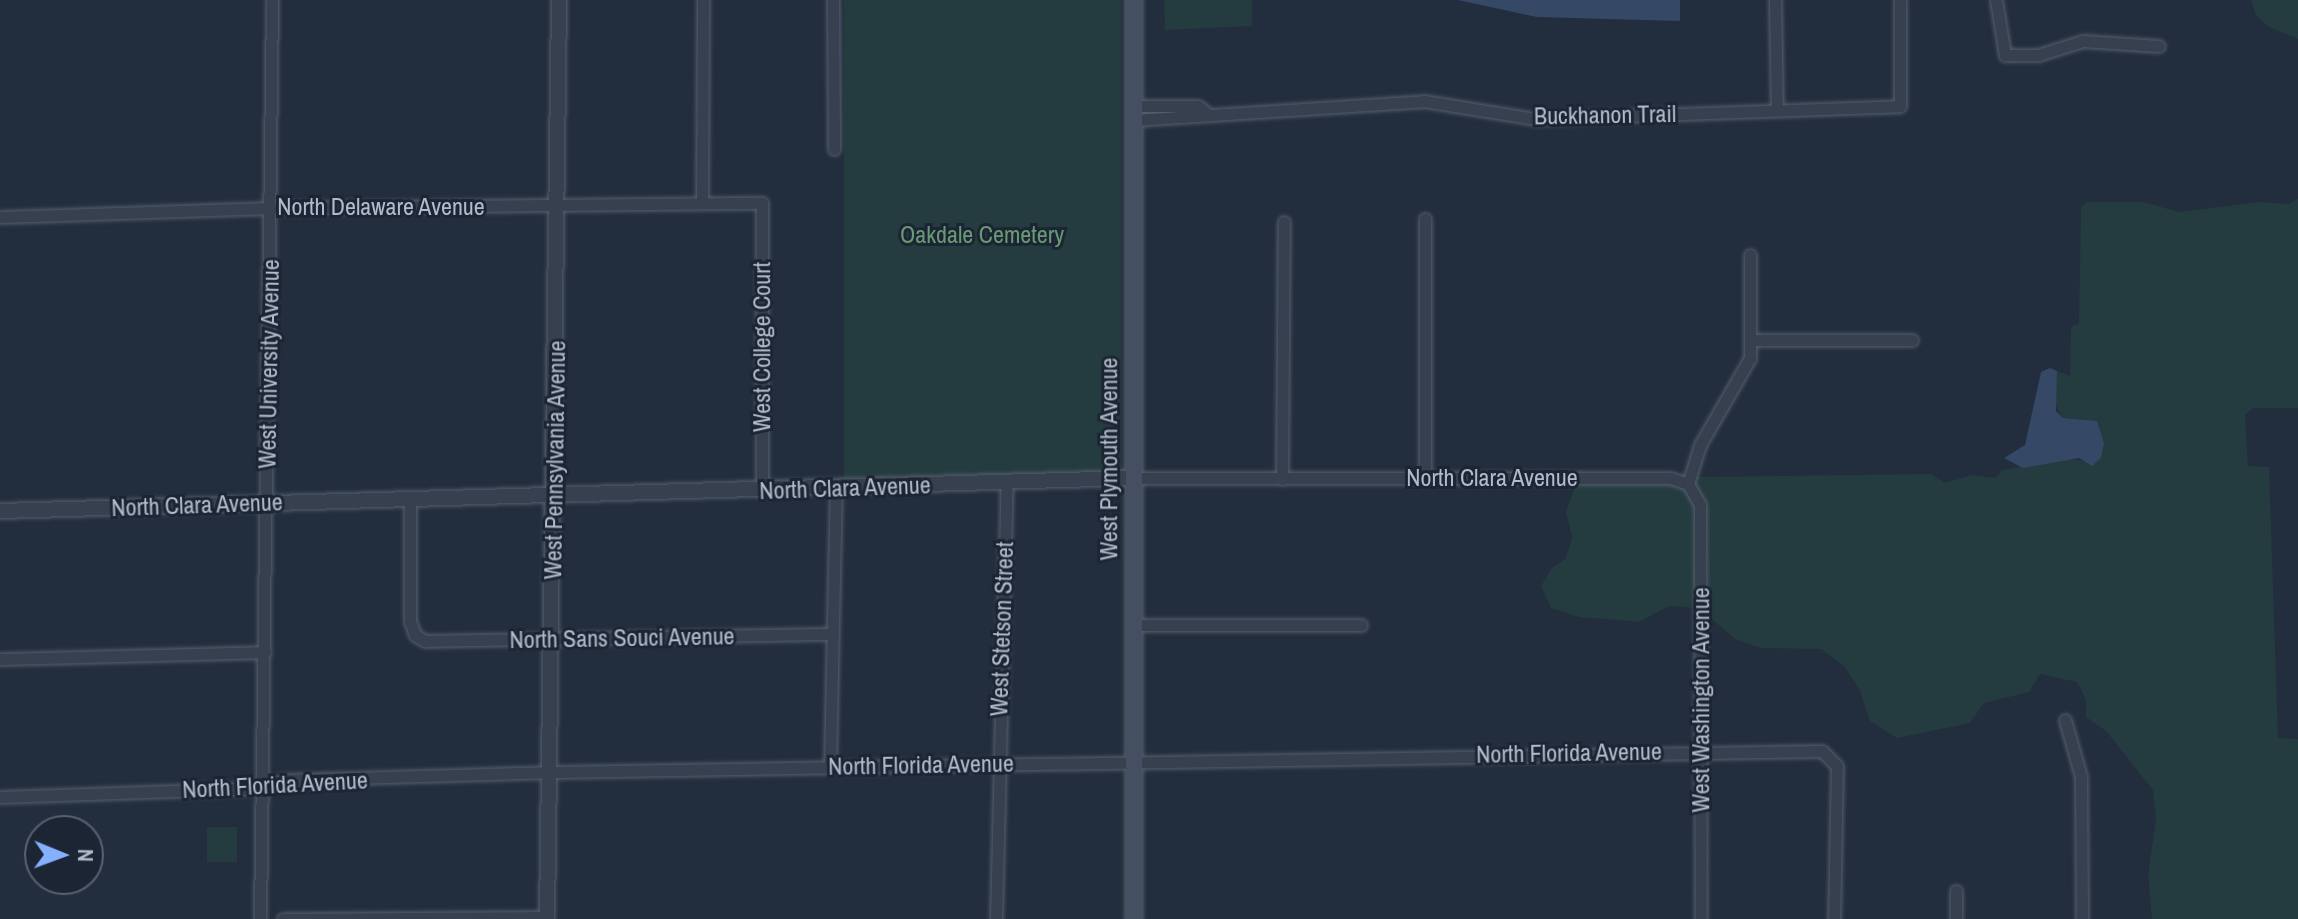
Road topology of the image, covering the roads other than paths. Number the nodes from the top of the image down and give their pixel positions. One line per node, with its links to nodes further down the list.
1 (272, 0): 16 (street, West University Avenue)
2 (559, 0): 15 (street, West Pennsylvania Avenue)
3 (703, 0): 13 (street)
4 (833, 0): 12 (street)
5 (1134, 0): 11 (main road, West Plymouth Avenue)
6 (1775, 0): 10 (street)
7 (1900, 0): 10 (street, Buckhanon Trail)
8 (1996, 0): 9 (street)
9 (2159, 46)
10 (1777, 110): 11 (street, Buckhanon Trail)
11 (1134, 113): 23 (main road, West Plymouth Avenue)
12 (834, 149)
13 (702, 203): 14 (street, North Delaware Avenue); 15 (street, North Delaware Avenue)
14 (762, 203): 29 (street, West College Court)
15 (559, 206): 16 (street, North Delaware Avenue); 30 (street, West Pennsylvania Avenue)
16 (271, 208): 17 (street, North Delaware Avenue); 32 (street, West University Avenue)
17 (0, 217)
18 (1425, 219): 24 (street)
19 (1284, 222): 25 (street)
20 (1750, 255): 21 (street)
21 (1750, 340): 22 (street); 27 (street)
22 (1912, 340)
23 (1133, 478): 25 (street, North Clara Avenue); 26 (street, North Clara Avenue); 34 (main road, West Plymouth Avenue)
24 (1425, 478): 25 (street, North Clara Avenue); 27 (street, North Clara Avenue)
25 (1282, 479)
26 (1007, 483): 28 (street, North Clara Avenue); 43 (street, West Stetson Street)
27 (1688, 484): 41 (street, West Washington Avenue)
28 (836, 490): 29 (street, North Clara Avenue); 36 (street)
29 (762, 491): 30 (street, North Clara Avenue)
30 (554, 495): 31 (street, North Clara Avenue); 37 (street, West Pennsylvania Avenue)
31 (410, 499): 32 (street, North Clara Avenue); 37 (street, North Sans Souci Avenue)
32 (267, 503): 33 (street, North Clara Avenue); 38 (street, West University Avenue)
33 (0, 511)
34 (1132, 625): 35 (street); 42 (main road, West Plymouth Avenue)
35 (1361, 625)
36 (831, 634): 37 (street, North Sans Souci Avenue); 44 (street)
37 (552, 639): 45 (street, West Pennsylvania Avenue)
38 (265, 652): 39 (street); 46 (street, West University Avenue)
39 (0, 659)
40 (2065, 720): 57 (street)
41 (1703, 751): 42 (street, North Florida Avenue); 54 (street, West Washington Avenue); 55 (street, North Florida Avenue)
42 (1133, 760): 43 (street, North Florida Avenue); 53 (main road, West Plymouth Avenue)
43 (998, 764): 44 (street, North Florida Avenue); 52 (street, West Stetson Street)
44 (830, 766): 45 (street, North Florida Avenue)
45 (549, 775): 46 (street, North Florida Avenue); 49 (street, West Pennsylvania Avenue)
46 (261, 788): 47 (street, North Florida Avenue); 50 (street, West University Avenue)
47 (0, 797)
48 (1956, 891): 56 (street)
49 (547, 918): 51 (street)
50 (260, 919)
51 (283, 919)
52 (996, 919)
53 (1134, 919)
54 (1701, 919)
55 (1834, 919)
56 (1956, 919)
57 (2082, 919)

